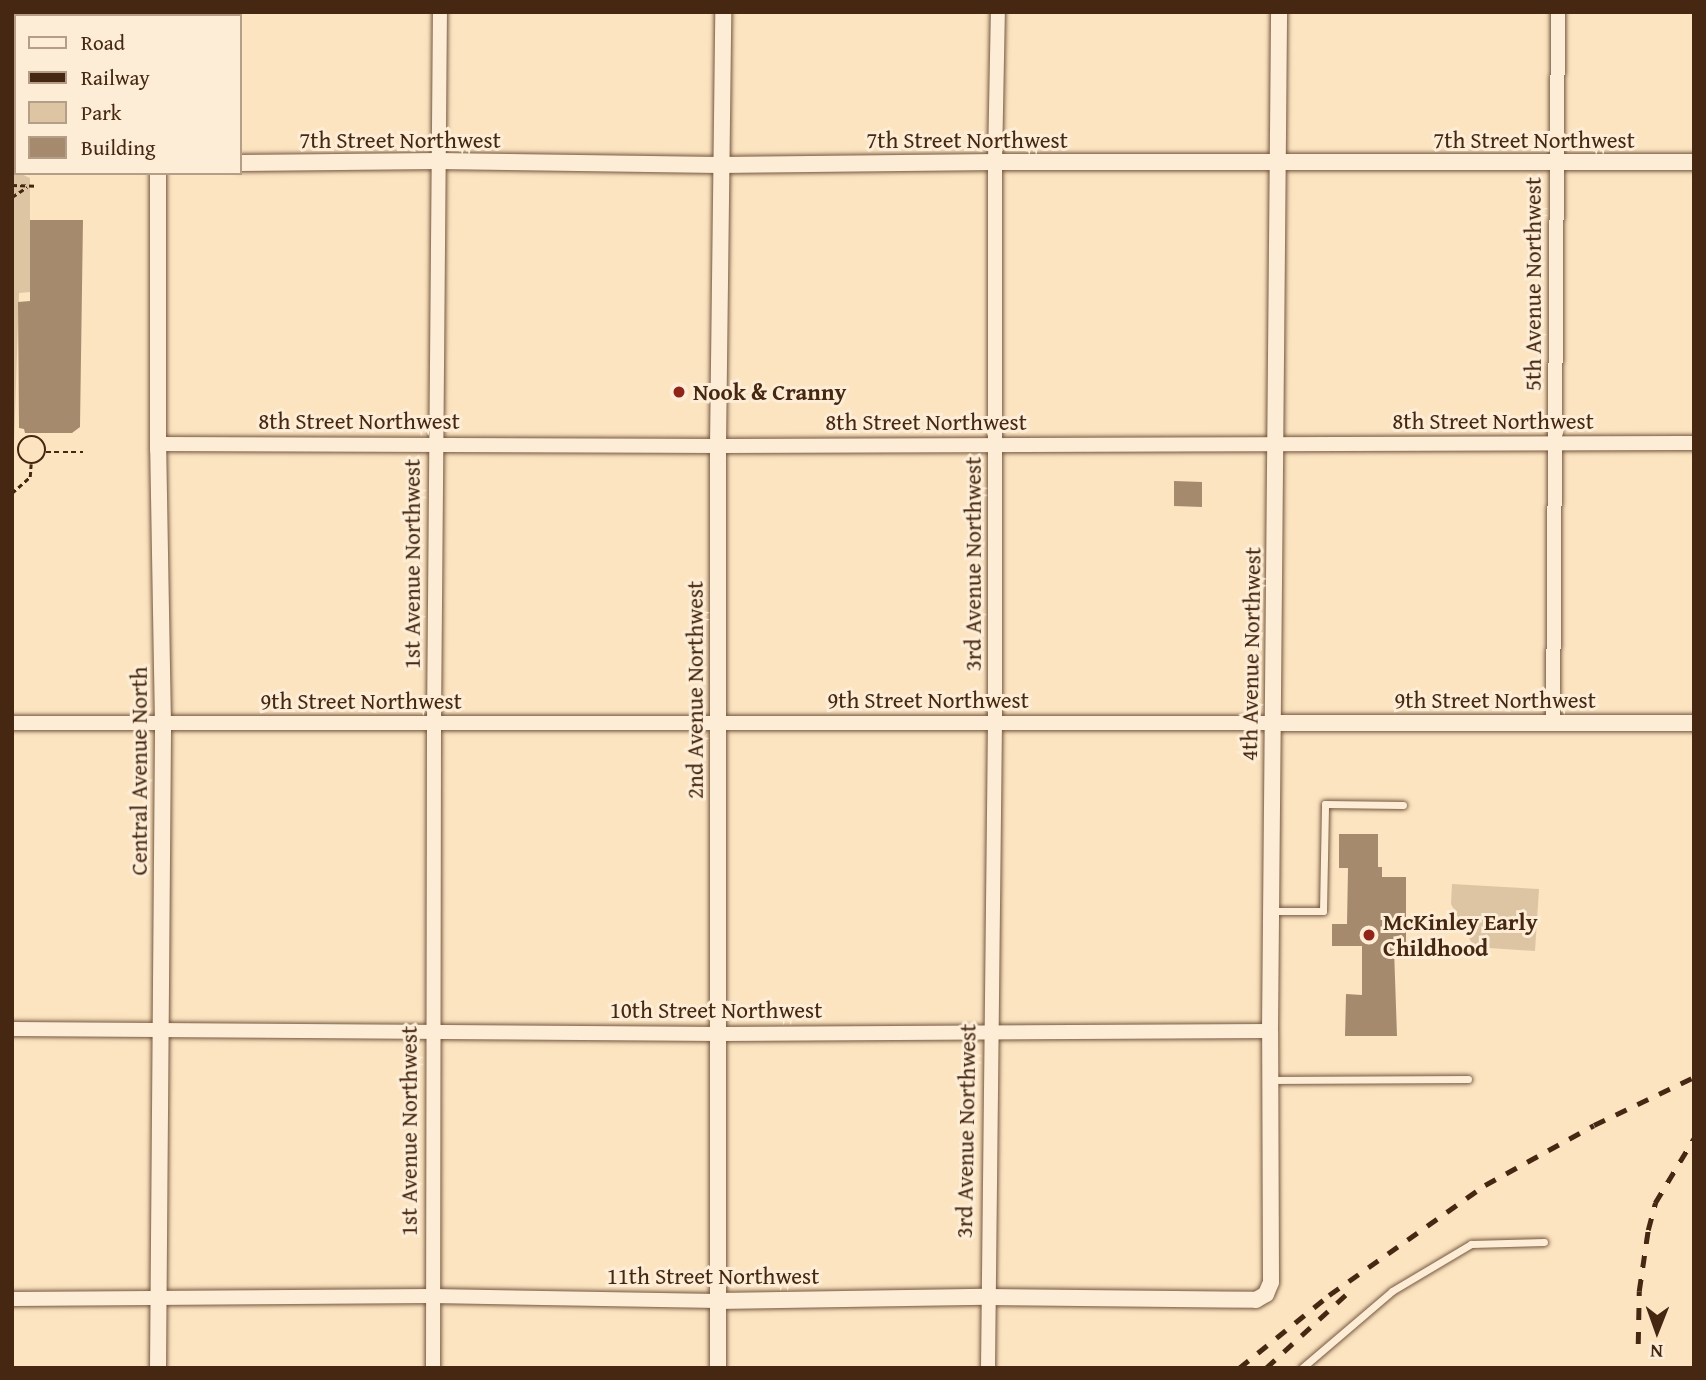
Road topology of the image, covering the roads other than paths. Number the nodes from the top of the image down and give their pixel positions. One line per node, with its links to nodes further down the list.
1 (440, 12): 6 (street, 1st Avenue Northwest)
2 (723, 12): 12 (street, 2nd Avenue Northwest)
3 (998, 12): 7 (street, 3rd Avenue Northwest)
4 (1279, 12): 11 (street, 4th Avenue Northwest)
5 (1558, 12): 8 (street, 5th Avenue Northwest)
6 (438, 161): 10 (street, 7th Street Northwest); 12 (street, 7th Street Northwest); 14 (street, 1st Avenue Northwest)
7 (995, 162): 11 (street, 7th Street Northwest); 12 (street, 7th Street Northwest); 19 (street, 3rd Avenue Northwest)
8 (1556, 162): 9 (street, 7th Street Northwest); 11 (street, 7th Street Northwest); 16 (street, 5th Avenue Northwest)
9 (1694, 162)
10 (242, 163)
11 (1276, 163): 15 (street, 4th Avenue Northwest)
12 (719, 165): 20 (street, 2nd Avenue Northwest)
13 (158, 175): 18 (street, Central Avenue North)
14 (436, 443): 18 (street, 8th Street Northwest); 20 (street, 8th Street Northwest); 23 (street, 1st Avenue Northwest)
15 (1275, 443): 16 (street, 8th Street Northwest); 19 (street, 8th Street Northwest); 24 (street, 4th Avenue Northwest)
16 (1556, 443): 17 (street, 8th Street Northwest); 25 (street, 5th Avenue Northwest)
17 (1694, 443)
18 (158, 444): 27 (street, Central Avenue North)
19 (996, 445): 20 (street, 8th Street Northwest); 21 (street, 3rd Avenue Northwest)
20 (718, 446): 28 (street, 2nd Avenue Northwest)
21 (995, 722): 24 (street, 9th Street Northwest); 28 (street, 9th Street Northwest); 35 (street, 3rd Avenue Northwest)
22 (12, 723): 27 (street, 9th Street Northwest)
23 (433, 723): 27 (street, 9th Street Northwest); 28 (street, 9th Street Northwest); 32 (street, 1st Avenue Northwest)
24 (1273, 723): 25 (street, 9th Street Northwest); 30 (street, 4th Avenue Northwest)
25 (1553, 723): 26 (street, 9th Street Northwest)
26 (1694, 723)
27 (163, 724): 33 (street, Central Avenue North)
28 (718, 724): 36 (street, 2nd Avenue Northwest)
29 (1403, 806): 30 (lane)
30 (1271, 911): 34 (street, 4th Avenue Northwest)
31 (12, 1029): 33 (street, 10th Street Northwest)
32 (432, 1029): 33 (street, 10th Street Northwest); 36 (street, 10th Street Northwest); 41 (street, 1st Avenue Northwest)
33 (161, 1030): 43 (street, Central Avenue North)
34 (1270, 1031): 35 (street, 10th Street Northwest); 38 (street, 4th Avenue Northwest)
35 (990, 1032): 36 (street, 10th Street Northwest); 42 (street, 3rd Avenue Northwest)
36 (720, 1034): 45 (street, 2nd Avenue Northwest)
37 (1468, 1079): 38 (lane)
38 (1270, 1080): 40 (street, 4th Avenue Northwest)
39 (1544, 1242): 50 (lane)
40 (1266, 1294): 42 (street, 11th Street Northwest)
41 (432, 1296): 43 (street, 11th Street Northwest); 45 (street, 11th Street Northwest); 47 (street, 1st Avenue Northwest)
42 (986, 1297): 45 (street, 11th Street Northwest); 49 (street, 3rd Avenue Northwest)
43 (158, 1299): 44 (street, 11th Street Northwest); 46 (street, Central Avenue North)
44 (12, 1300)
45 (718, 1301): 48 (street, 2nd Avenue Northwest)
46 (158, 1368)
47 (433, 1368)
48 (718, 1368)
49 (988, 1368)
50 (1302, 1368)

